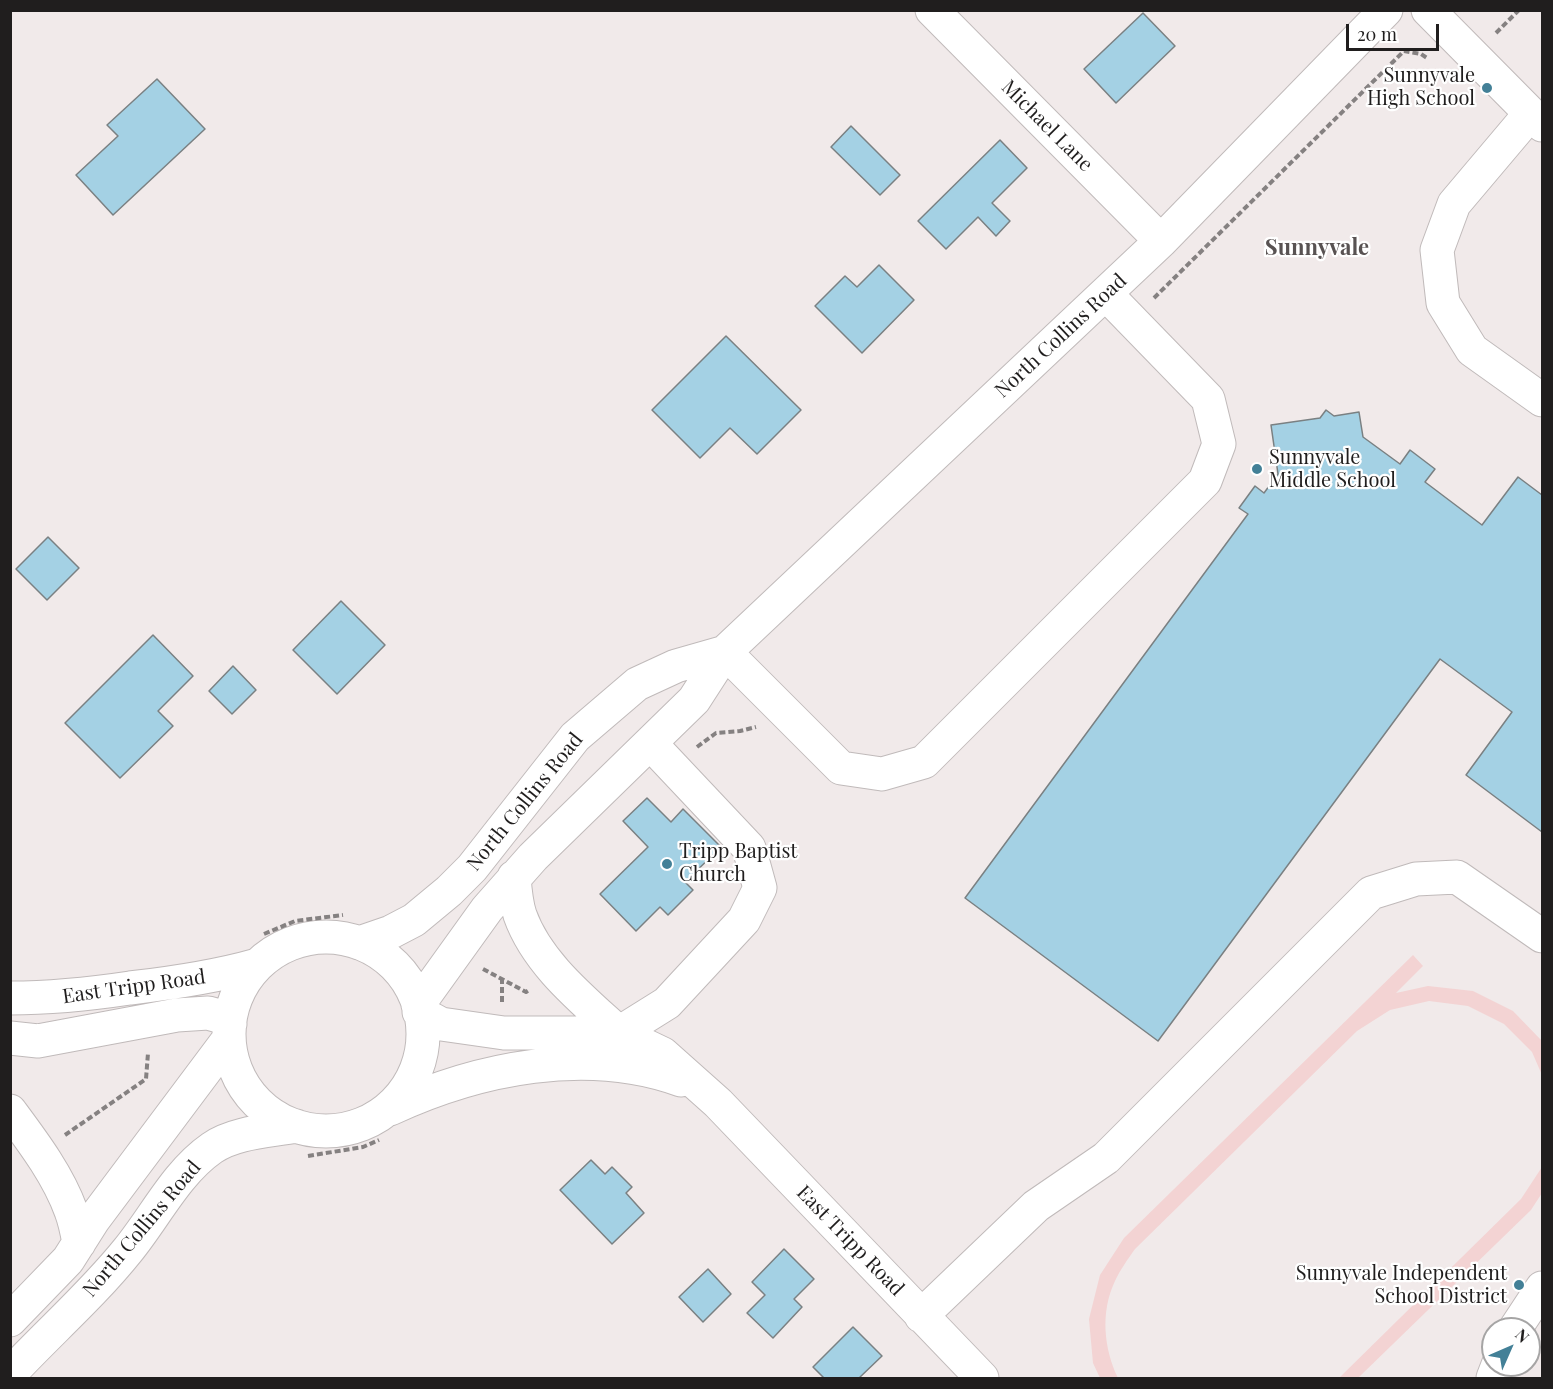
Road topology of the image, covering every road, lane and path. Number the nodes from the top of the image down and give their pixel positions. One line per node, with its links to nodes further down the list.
1 (933, 10): 8 (street, Michael Lane)
2 (1386, 10): 8 (street, North Collins Road)
3 (1428, 10): 7 (street)
4 (1519, 10): 5 (path)
5 (1492, 37)
6 (1434, 61): 10 (path)
7 (1536, 119): 11 (street)
8 (1161, 241): 9 (street, North Collins Road)
9 (1106, 294): 12 (street, North Collins Road); 13 (street)
10 (1153, 299)
11 (1542, 400)
12 (725, 652): 13 (street); 14 (street, North Collins Road); 17 (street, North Collins Road)
13 (778, 705): 15 (path)
14 (650, 743): 15 (street); 16 (street, North Collins Road)
15 (673, 767): 25 (street)
16 (514, 877): 23 (street, North Collins Road); 25 (street)
17 (352, 929): 19 (street); 19 (path); 23 (street)
18 (1542, 936): 35 (street)
19 (256, 952): 22 (street, East Tripp Road); 24 (street)
20 (482, 969): 21 (path)
21 (502, 979)
22 (10, 998)
23 (419, 1008): 25 (street, East Tripp Road); 30 (street)
24 (229, 1032): 26 (street, East Tripp Road); 32 (street); 33 (street, North Collins Road)
25 (619, 1033): 28 (street, East Tripp Road)
26 (10, 1038)
27 (149, 1044): 31 (path)
28 (718, 1103): 30 (street, East Tripp Road); 35 (street, East Tripp Road)
29 (10, 1111): 33 (street)
30 (383, 1125): 32 (street); 32 (path)
31 (61, 1138)
32 (301, 1141): 38 (street, North Collins Road)
33 (79, 1243): 37 (street, North Collins Road)
34 (1542, 1288): 36 (street)
35 (921, 1317): 39 (street, East Tripp Road)
36 (1523, 1317)
37 (10, 1320)
38 (10, 1374)
39 (982, 1378)

